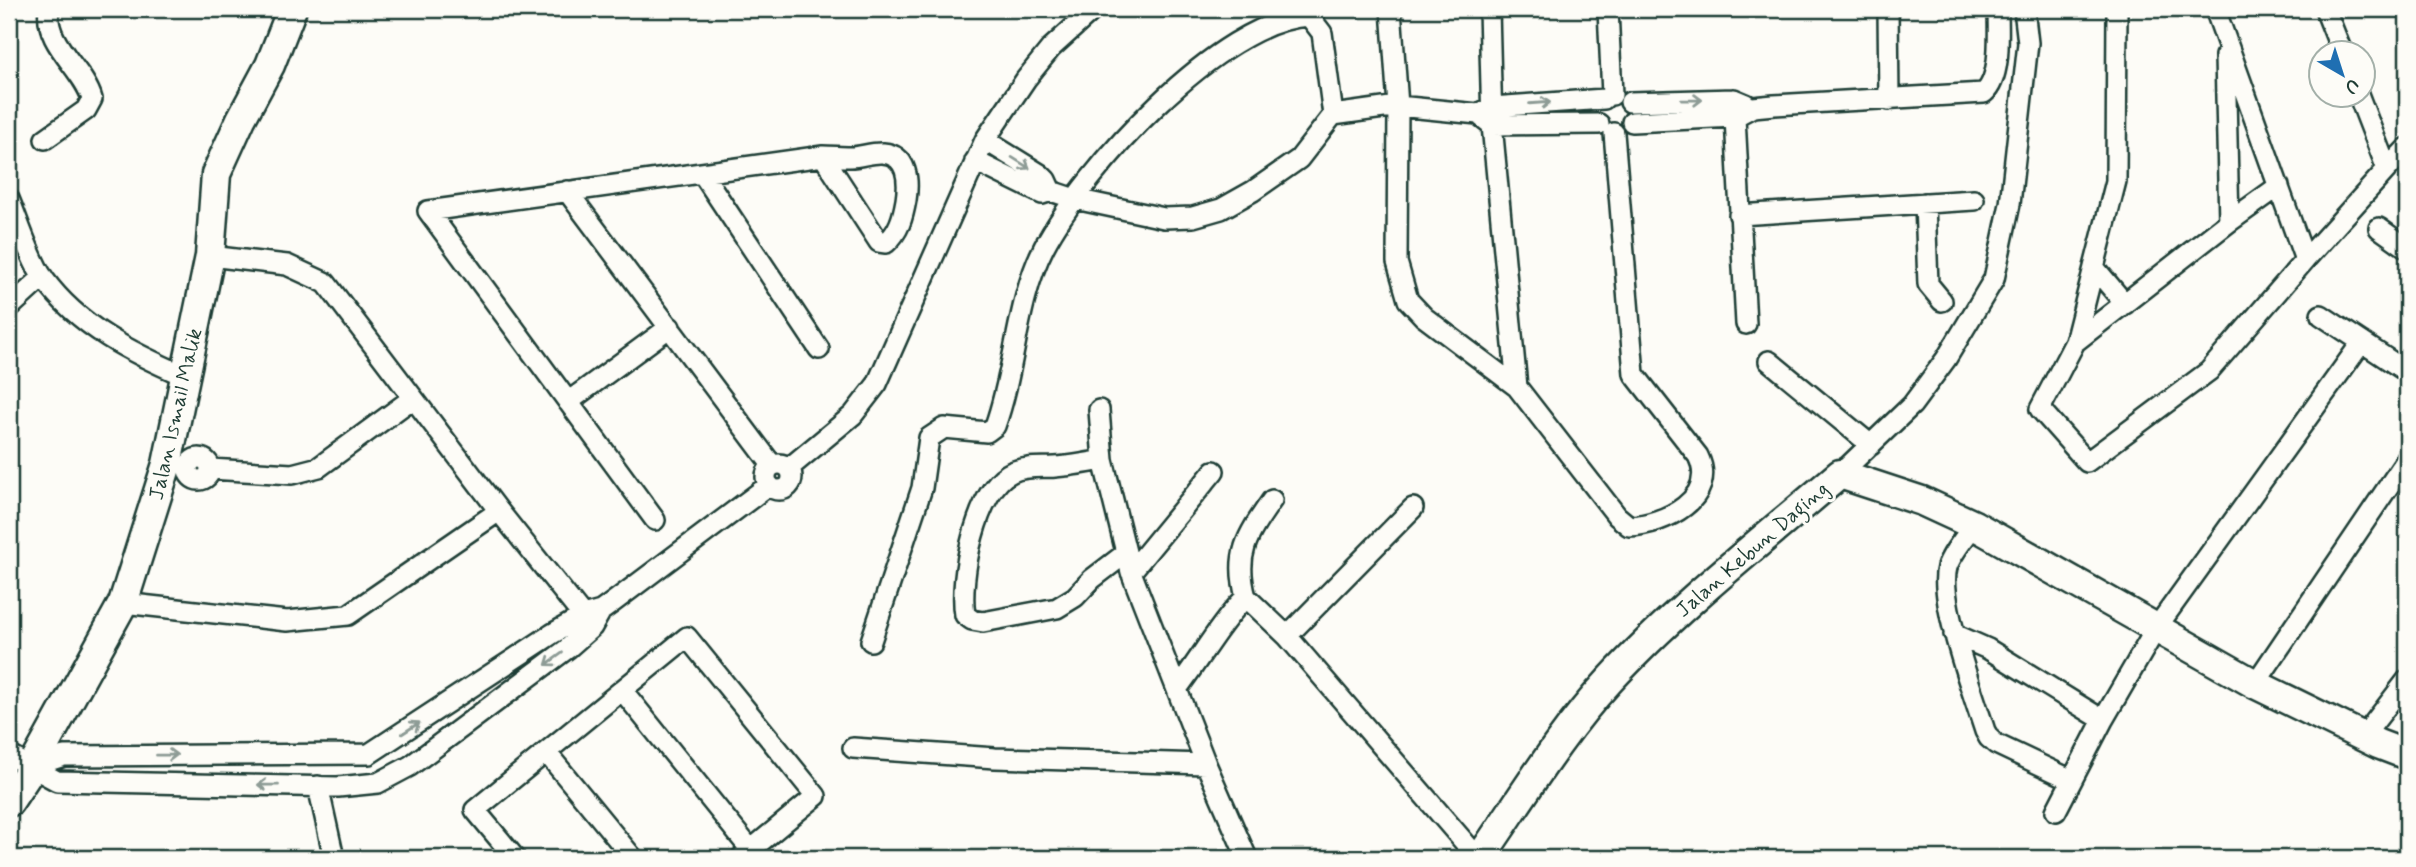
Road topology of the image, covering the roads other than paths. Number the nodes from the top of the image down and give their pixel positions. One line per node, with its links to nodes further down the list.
1 (49, 9): 24 (street)
2 (292, 9): 42 (street, Jalan Ismail Malik)
3 (1094, 9): 25 (street)
4 (1391, 9): 17 (street)
5 (1489, 9): 21 (street)
6 (1608, 9): 15 (street)
7 (1888, 9): 16 (street)
8 (1998, 9): 16 (street)
9 (2024, 9): 62 (street)
10 (2117, 9): 44 (street)
11 (2215, 9): 13 (street)
12 (2325, 9): 14 (street)
13 (2225, 38): 31 (street); 39 (street)
14 (2336, 38)
15 (1615, 99): 18 (street, one-way to 18); 21 (street, one-way to 15); 22 (street); 23 (street)
16 (1889, 100): 18 (street)
17 (1398, 106): 20 (street); 21 (street); 58 (street)
18 (1734, 108): 22 (street); 38 (street)
19 (2363, 108): 29 (street)
20 (1333, 115): 35 (street); 35 (street)
21 (1487, 115): 23 (street); 58 (street)
22 (1632, 122): 23 (street)
23 (1606, 128): 58 (street)
24 (46, 139)
25 (985, 140): 28 (street); 33 (street, one-way to 33)
26 (2407, 148): 29 (street)
27 (823, 156): 27 (street); 30 (street)
28 (975, 161): 33 (street); 67 (street)
29 (2387, 169): 43 (street)
30 (702, 173): 32 (street); 54 (street)
31 (2279, 186): 39 (street); 43 (street)
32 (567, 191): 51 (street); 60 (street)
33 (1051, 191): 35 (street)
34 (9, 199): 45 (street)
35 (1075, 199): 81 (street)
36 (1974, 200): 37 (street)
37 (1924, 203): 38 (street); 46 (street)
38 (1739, 215): 50 (street)
39 (2229, 222): 47 (street)
40 (2379, 228): 41 (street)
41 (2407, 248)
42 (210, 256): 57 (street, Jalan Ismail Malik); 59 (street)
43 (2305, 260): 52 (street)
44 (2094, 267): 47 (street); 52 (street)
45 (43, 277): 48 (street); 57 (street)
46 (1942, 301)
47 (2125, 304): 52 (street)
48 (9, 308)
49 (2321, 315): 53 (street)
50 (1746, 324)
51 (670, 327): 60 (street); 67 (street)
52 (2075, 342)
53 (2362, 342): 56 (street); 78 (street)
54 (818, 349)
55 (1769, 361): 62 (street)
56 (2407, 372)
57 (185, 376): 65 (street, Jalan Ismail Malik)
58 (1517, 387)
59 (413, 398): 65 (street); 71 (street)
60 (568, 402): 72 (street)
61 (1099, 410): 64 (street)
62 (1871, 445): 68 (street)
63 (2407, 459): 83 (street)
64 (1103, 460): 74 (street); 74 (street)
65 (178, 467): 76 (street, Jalan Ismail Malik)
66 (1214, 471): 74 (street)
67 (776, 473): 77 (street)
68 (1840, 474): 73 (street, Jalan Kebun Daging); 104 (street, Jalan Kebun Daging)
69 (1272, 500): 75 (street)
70 (1413, 508): 80 (street)
71 (499, 511): 76 (street); 77 (street)
72 (655, 520)
73 (1973, 525): 78 (street, Jalan Kebun Daging); 79 (street)
74 (1128, 562): 84 (street)
75 (1246, 597): 80 (street); 84 (street)
76 (123, 603): 92 (street, Jalan Ismail Malik)
77 (592, 618): 90 (street, one-way to 77); 95 (street, one-way to 95)
78 (2157, 627): 83 (street, Jalan Kebun Daging); 86 (street)
79 (1954, 634): 86 (street); 94 (street)
80 (1287, 636): 104 (street)
81 (871, 640)
82 (2407, 680): 87 (street)
83 (2255, 684): 87 (street, Jalan Kebun Daging)
84 (1177, 689): 93 (street)
85 (622, 691): 89 (street); 99 (street); 99 (street)
86 (2103, 720): 94 (street)
87 (2363, 737): 91 (street, Jalan Kebun Daging)
88 (853, 748): 93 (street)
89 (546, 752): 101 (street); 102 (street)
90 (369, 754): 92 (street, one-way to 90); 95 (street)
91 (2407, 755)
92 (21, 761): 96 (street, one-way to 92); 97 (street, Jalan Ismail Malik)
93 (1206, 764): 103 (street)
94 (2072, 780): 98 (street)
95 (378, 783): 96 (street)
96 (318, 786): 100 (street)
97 (9, 802)
98 (2056, 811)
99 (746, 854)
100 (334, 858)
101 (515, 858)
102 (633, 858)
103 (1247, 858)
104 (1479, 858)

